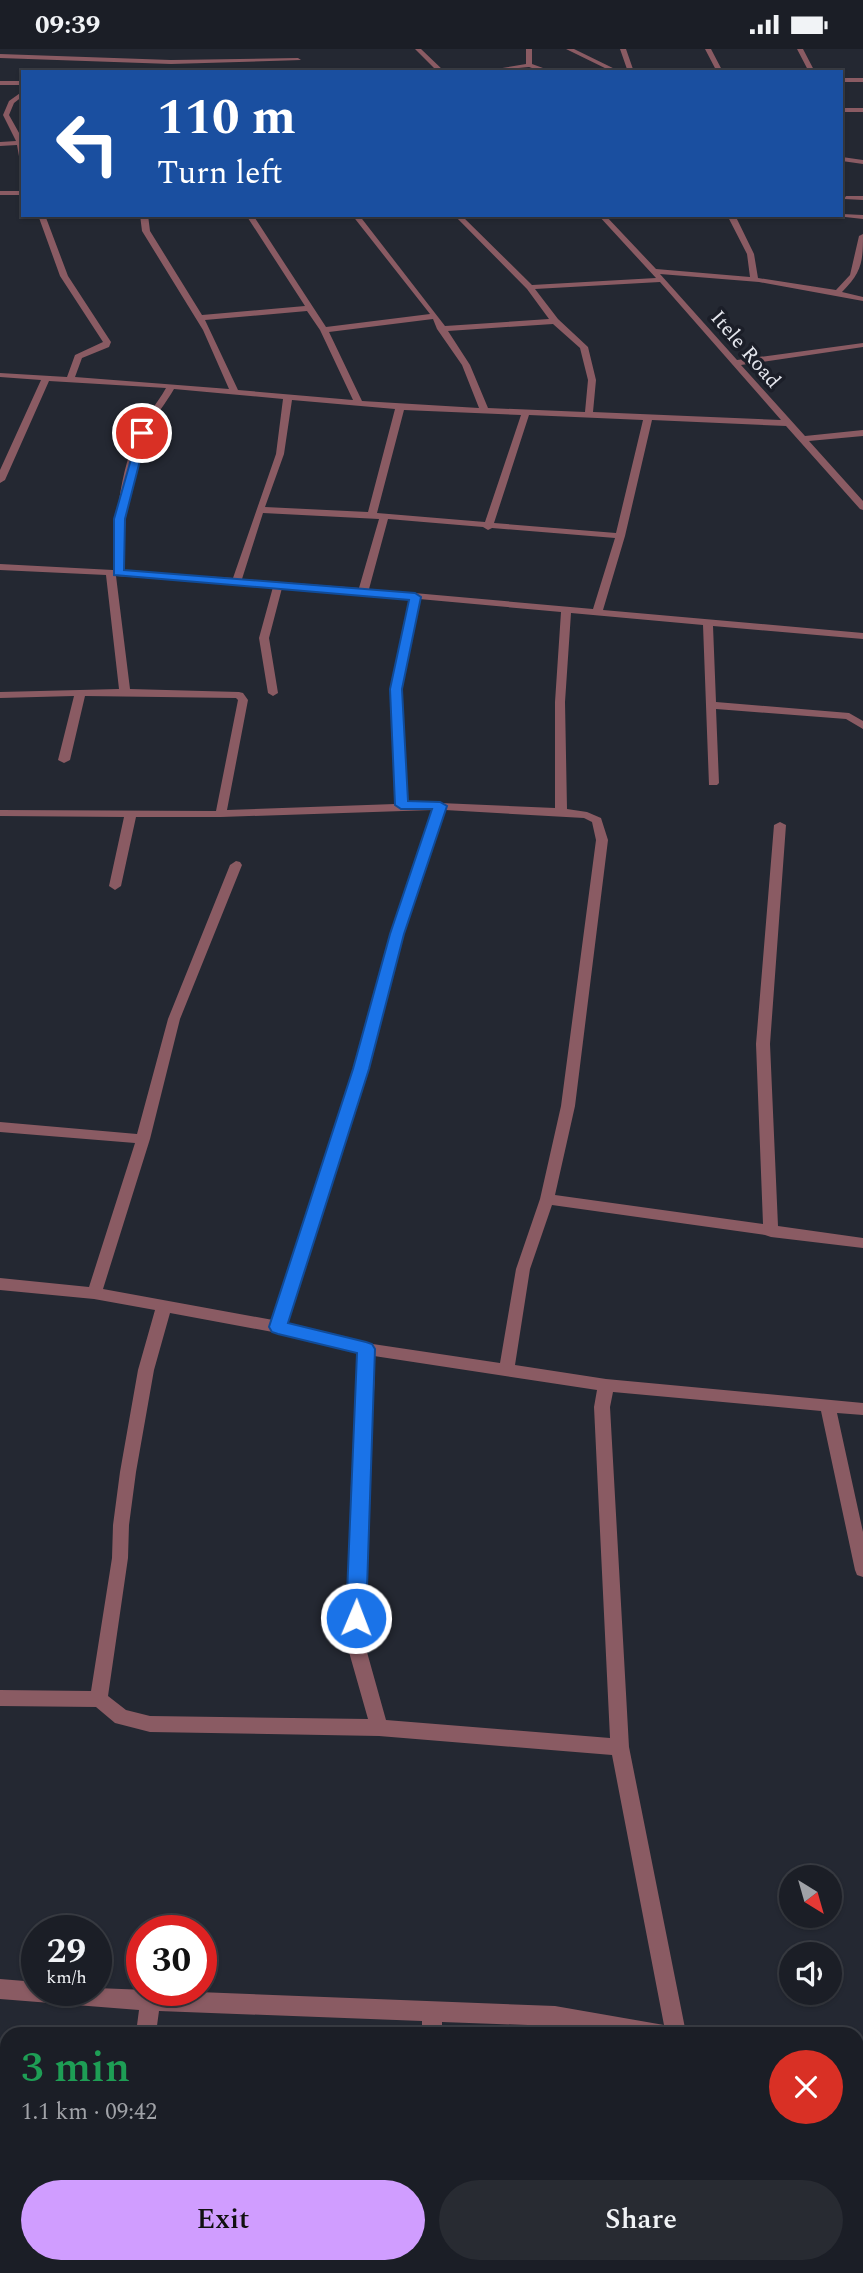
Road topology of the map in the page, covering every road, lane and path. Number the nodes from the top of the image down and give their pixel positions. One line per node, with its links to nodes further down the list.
1 (418, 49): 12 (street)
2 (528, 49): 11 (street)
3 (569, 49): 15 (street)
4 (623, 49): 16 (street)
5 (708, 49): 17 (street)
6 (800, 49): 18 (street)
7 (220, 54): 10 (street)
8 (0, 56): 10 (street)
9 (298, 60): 10 (street)
10 (225, 61)
11 (529, 65): 13 (street); 14 (street)
12 (440, 70)
13 (495, 70)
14 (545, 70)
15 (614, 70)
16 (630, 70)
17 (719, 70)
18 (811, 70)
19 (843, 80): 20 (street)
20 (863, 80)
21 (0, 83): 22 (street)
22 (21, 83)
23 (21, 94): 26 (street)
24 (860, 110): 25 (street)
25 (863, 122)
26 (21, 142): 27 (street)
27 (0, 143)
28 (843, 159): 29 (street)
29 (863, 162)
30 (0, 193): 31 (street)
31 (21, 193)
32 (846, 198): 33 (street)
33 (863, 198)
34 (843, 216): 42 (street)
35 (42, 217): 62 (street)
36 (144, 217): 54 (street)
37 (250, 217): 52 (street)
38 (357, 217): 53 (street)
39 (459, 217): 49 (street)
40 (603, 217): 44 (street, Itele Road)
41 (731, 217): 48 (street)
42 (863, 217)
43 (862, 246): 50 (street)
44 (645, 264): 45 (street, Itele Road); 47 (street)
45 (654, 271): 46 (street, Itele Road); 48 (street)
46 (662, 280): 47 (street); 59 (street, Itele Road)
47 (635, 281): 49 (street)
48 (754, 281): 50 (street)
49 (530, 287): 55 (street)
50 (839, 291): 51 (street)
51 (863, 299)
52 (310, 308): 54 (street); 57 (street)
53 (435, 316): 56 (street); 57 (street)
54 (200, 318): 64 (street)
55 (555, 321): 56 (street); 70 (street)
56 (441, 329): 68 (street)
57 (324, 330): 66 (street)
58 (863, 345): 59 (street)
59 (735, 363): 72 (street, Itele Road)
60 (0, 375): 61 (street)
61 (46, 378): 62 (street); 75 (street)
62 (70, 380): 63 (street)
63 (172, 386): 64 (street); 83 (street)
64 (234, 391): 65 (street)
65 (288, 397): 66 (street); 77 (street)
66 (359, 403): 67 (street)
67 (400, 407): 68 (street); 78 (street)
68 (484, 409): 69 (street)
69 (526, 411): 70 (street); 80 (street)
70 (590, 413): 71 (street)
71 (648, 417): 72 (street); 81 (street)
72 (787, 423): 74 (street, Itele Road)
73 (863, 433): 74 (street)
74 (804, 439): 76 (street, Itele Road)
75 (0, 480)
76 (863, 507)
77 (259, 510): 78 (street); 84 (street)
78 (372, 515): 79 (street)
79 (384, 516): 80 (street); 86 (street)
80 (488, 527): 81 (street)
81 (620, 536): 89 (street)
82 (0, 567): 83 (street)
83 (115, 572): 84 (street); 92 (street)
84 (236, 583): 85 (street)
85 (278, 586): 86 (street); 93 (street)
86 (363, 591): 87 (street)
87 (415, 597): 88 (street); 100 (street)
88 (566, 610): 89 (street); 103 (street)
89 (597, 613): 90 (street)
90 (708, 624): 91 (street); 96 (street)
91 (863, 636)
92 (125, 692): 94 (street); 105 (street)
93 (273, 693)
94 (80, 694): 95 (street); 98 (street)
95 (0, 695)
96 (711, 705): 97 (street); 99 (street)
97 (863, 726)
98 (64, 760)
99 (713, 783)
100 (401, 805): 101 (street); 105 (street)
101 (440, 806): 103 (street); 117 (street)
102 (131, 812): 104 (street); 105 (street); 108 (street)
103 (561, 812): 111 (street)
104 (0, 813)
105 (221, 814)
106 (780, 825): 112 (street)
107 (236, 865): 110 (street)
108 (116, 886)
109 (0, 1127): 110 (street)
110 (143, 1139): 115 (street)
111 (547, 1199): 112 (street); 119 (street)
112 (771, 1231): 113 (street)
113 (863, 1243)
114 (0, 1284): 115 (street)
115 (94, 1293): 116 (street)
116 (164, 1306): 117 (street); 125 (street)
117 (278, 1327): 118 (street)
118 (366, 1349): 119 (street); 126 (street)
119 (507, 1369): 120 (street)
120 (606, 1385): 121 (street); 127 (street)
121 (827, 1404): 122 (street); 123 (street)
122 (863, 1409)
123 (863, 1570)
124 (0, 1698): 125 (street)
125 (99, 1699): 126 (street)
126 (379, 1728): 127 (street)
127 (620, 1747): 136 (street)
128 (0, 1989): 129 (street)
129 (126, 1999)
130 (217, 2002): 132 (street)
131 (149, 2006): 133 (street)
132 (432, 2010): 134 (street); 135 (street)
133 (147, 2027)
134 (432, 2027)
135 (622, 2027)
136 (675, 2027)

